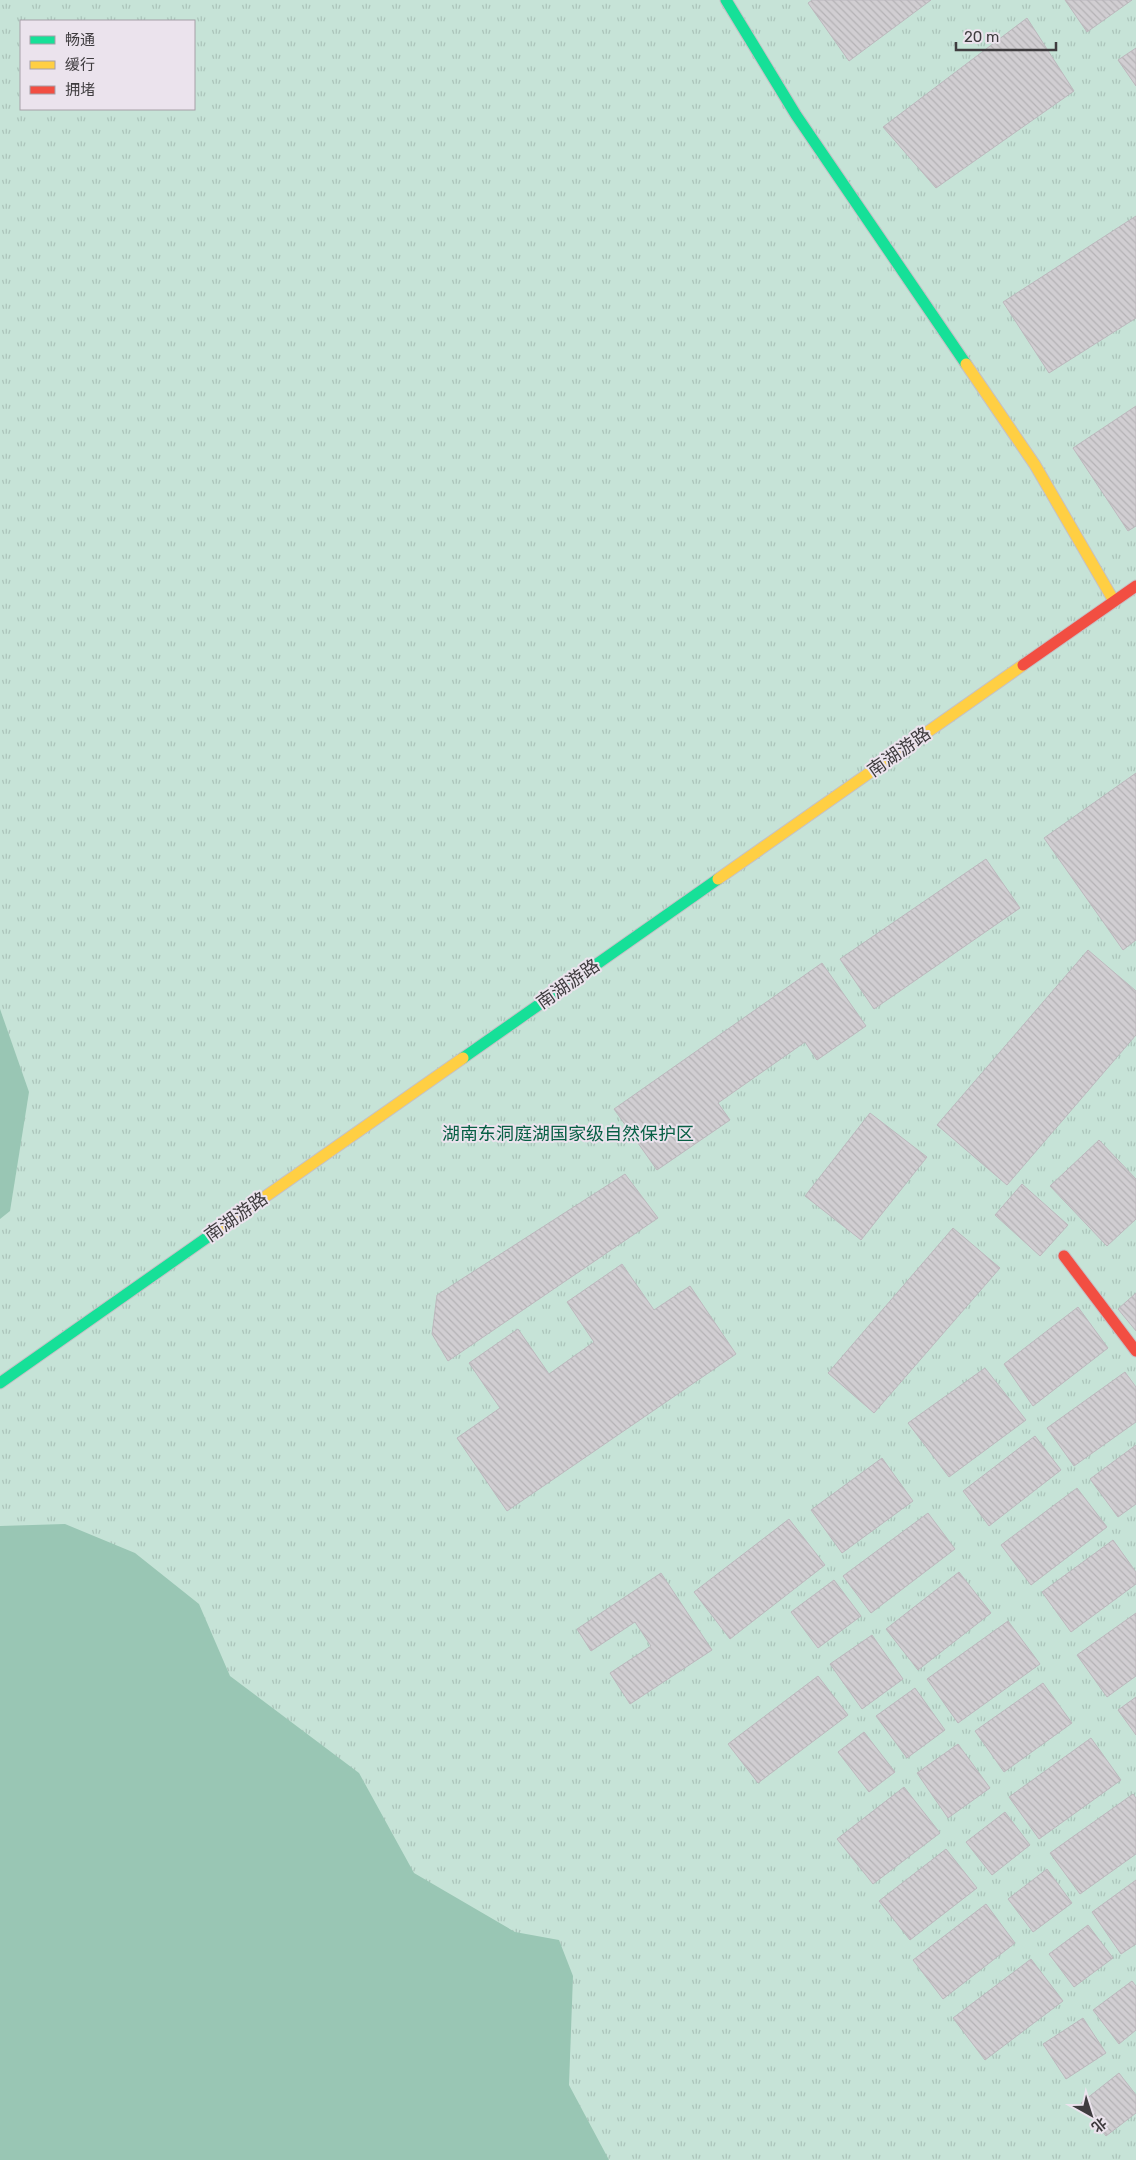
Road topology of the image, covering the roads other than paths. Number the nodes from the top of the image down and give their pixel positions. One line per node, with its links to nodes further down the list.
1 (726, 0): 3 (street)
2 (1136, 586): 3 (street, 南湖游路)
3 (1114, 601): 6 (street, 南湖游路)
4 (1064, 1256): 5 (street)
5 (1136, 1350)
6 (0, 1383)

